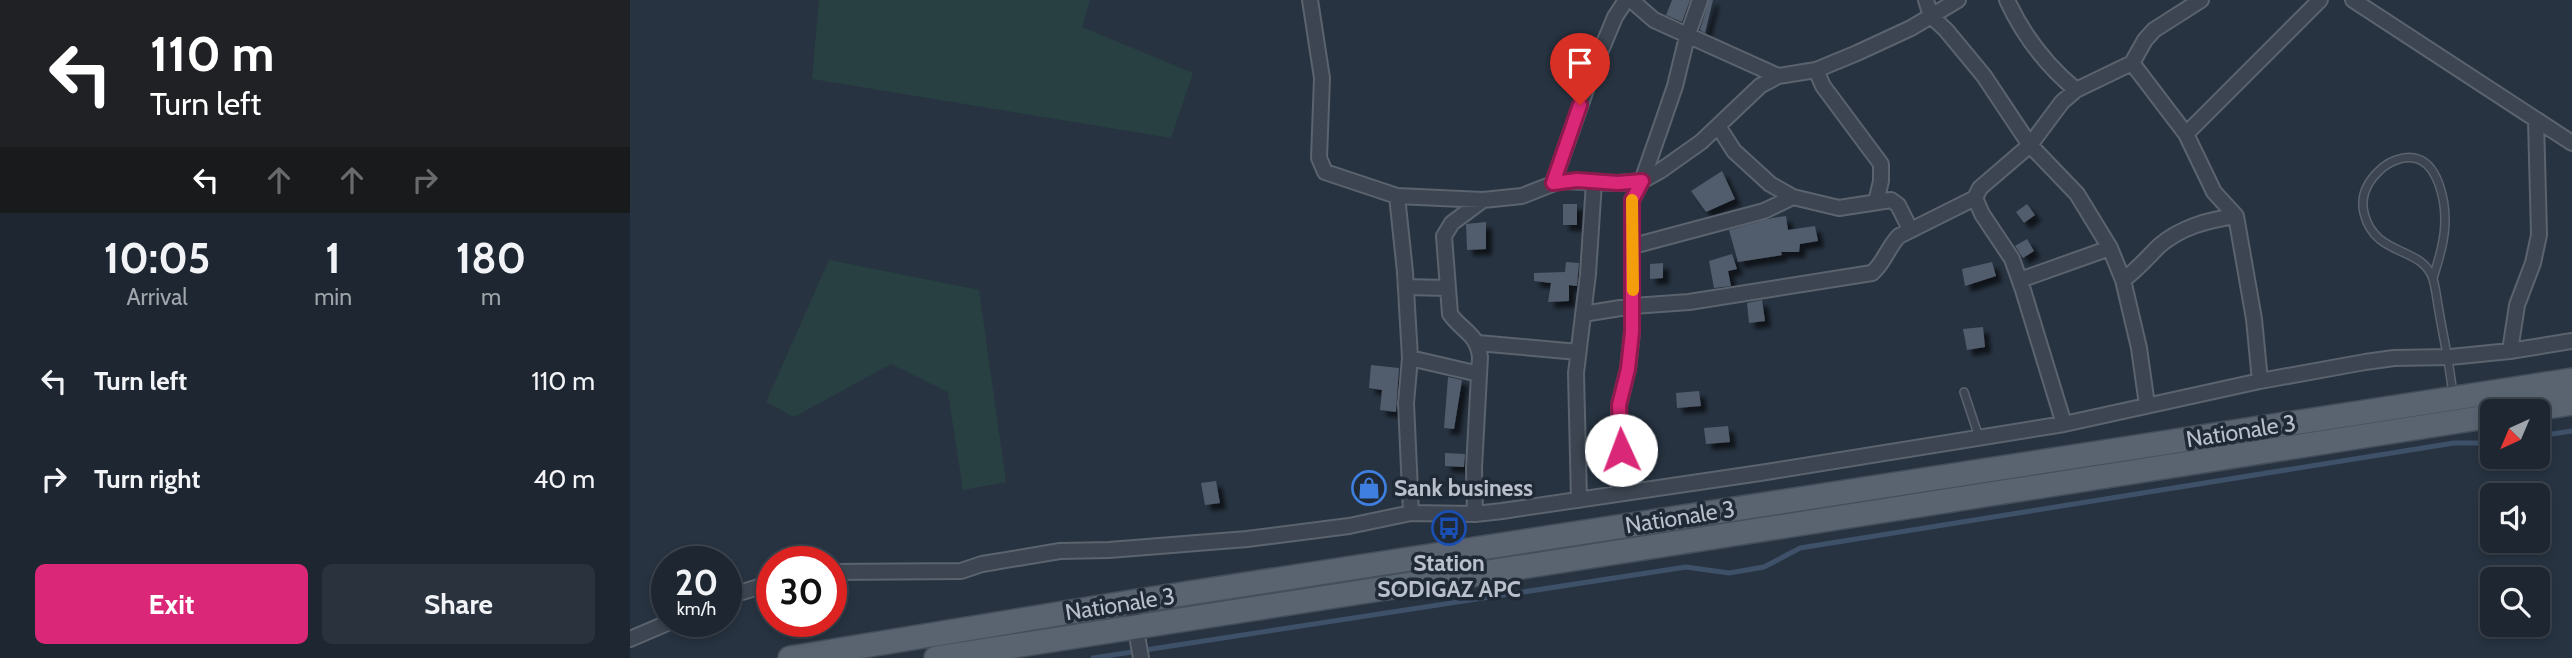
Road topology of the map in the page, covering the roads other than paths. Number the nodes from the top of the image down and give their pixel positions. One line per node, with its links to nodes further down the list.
1 (1310, 0): 24 (street)
2 (1628, 0): 11 (street); 23 (street)
3 (1700, 0): 11 (street)
4 (1926, 0): 10 (street)
5 (1958, 0): 10 (street)
6 (2007, 0): 15 (street)
7 (2201, 0): 12 (street)
8 (2319, 0): 18 (street)
9 (2353, 0): 16 (street)
10 (1931, 16): 13 (street); 20 (street)
11 (1687, 37): 14 (street); 21 (street)
12 (2132, 63): 15 (street); 18 (street)
13 (1816, 70): 14 (street); 28 (street)
14 (1778, 76): 17 (street)
15 (2076, 90): 20 (street)
16 (2536, 121): 19 (street); 42 (street)
17 (1718, 126): 21 (street); 25 (street)
18 (2186, 134): 29 (street)
19 (2572, 143)
20 (2030, 145): 26 (street); 32 (street)
21 (1642, 181): 22 (street); 31 (street)
22 (1594, 182): 23 (street); 39 (street)
23 (1553, 183): 27 (street)
24 (1397, 196): 27 (street); 36 (street)
25 (1793, 197): 28 (street); 31 (street)
26 (1975, 198): 30 (street); 34 (street)
27 (1483, 200): 37 (street)
28 (1876, 202): 30 (street)
29 (2236, 216): 35 (street); 48 (street)
30 (1910, 229): 38 (street)
31 (1633, 246): 38 (street)
32 (2110, 248): 34 (street); 35 (street)
33 (2433, 278): 33 (lane); 44 (lane)
34 (2020, 280): 55 (street)
35 (2123, 280): 52 (street)
36 (1406, 286): 37 (street); 45 (street)
37 (1447, 288): 41 (street)
38 (1633, 306): 39 (street); 57 (street)
39 (1583, 314): 43 (street)
40 (2572, 341): 42 (street)
41 (1478, 343): 43 (street); 46 (street)
42 (2510, 351): 44 (street)
43 (1578, 352): 58 (street)
44 (2450, 357): 48 (street); 50 (lane)
45 (1410, 358): 46 (street); 59 (street)
46 (1479, 374): 60 (street)
47 (2572, 380): 50 (main road, Nationale 3)
48 (2260, 381): 52 (street)
49 (1964, 392): 56 (lane)
50 (2454, 398): 62 (main road, Nationale 3)
51 (2572, 403): 53 (main road)
52 (2147, 405): 55 (street)
53 (2550, 406)
54 (2480, 418): 63 (main road, Nationale 3)
55 (2064, 424): 56 (street)
56 (1979, 438): 57 (street)
57 (1619, 494): 58 (street)
58 (1579, 500): 60 (street)
59 (1410, 513): 60 (street); 61 (street)
60 (1475, 514)
61 (847, 572)
62 (1131, 602): 63 (street); 66 (main road, Nationale 3)
63 (1135, 626): 67 (main road, Nationale 3); 68 (street)
64 (651, 630): 65 (street)
65 (630, 639)
66 (789, 658)
67 (936, 658)
68 (1142, 658)

